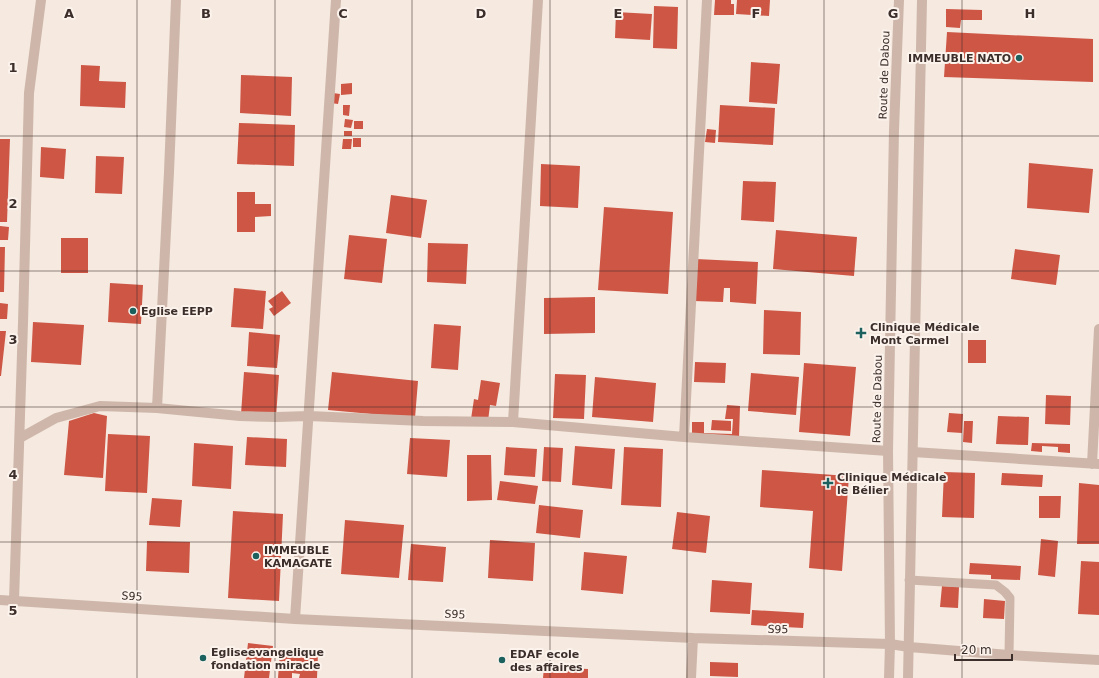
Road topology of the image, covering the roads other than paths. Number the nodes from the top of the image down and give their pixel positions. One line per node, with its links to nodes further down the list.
1 (41, 0): 13 (street)
2 (176, 0): 9 (street)
3 (336, 0): 10 (street)
4 (538, 0): 11 (street)
5 (707, 0): 12 (street)
6 (899, 0): 14 (street, Route de Dabou)
7 (922, 0): 15 (street)
8 (1099, 329): 16 (street)
9 (157, 408): 10 (street); 13 (street)
10 (309, 416): 11 (street); 20 (street)
11 (513, 422): 12 (street)
12 (684, 437): 14 (street)
13 (20, 438): 19 (street)
14 (888, 451): 22 (street, Route de Dabou)
15 (913, 452): 16 (street); 17 (street)
16 (1096, 464)
17 (909, 580): 23 (street); 24 (lane)
18 (0, 600): 19 (street, S95)
19 (14, 601): 20 (street, S95)
20 (295, 619): 21 (street, S95)
21 (693, 638): 22 (street, S95); 26 (street)
22 (890, 644): 23 (street, S95); 27 (street, Route de Dabou)
23 (909, 647): 24 (street, S95); 28 (street)
24 (1009, 655): 25 (street, S95)
25 (1099, 660)
26 (691, 678)
27 (889, 678)
28 (908, 678)

